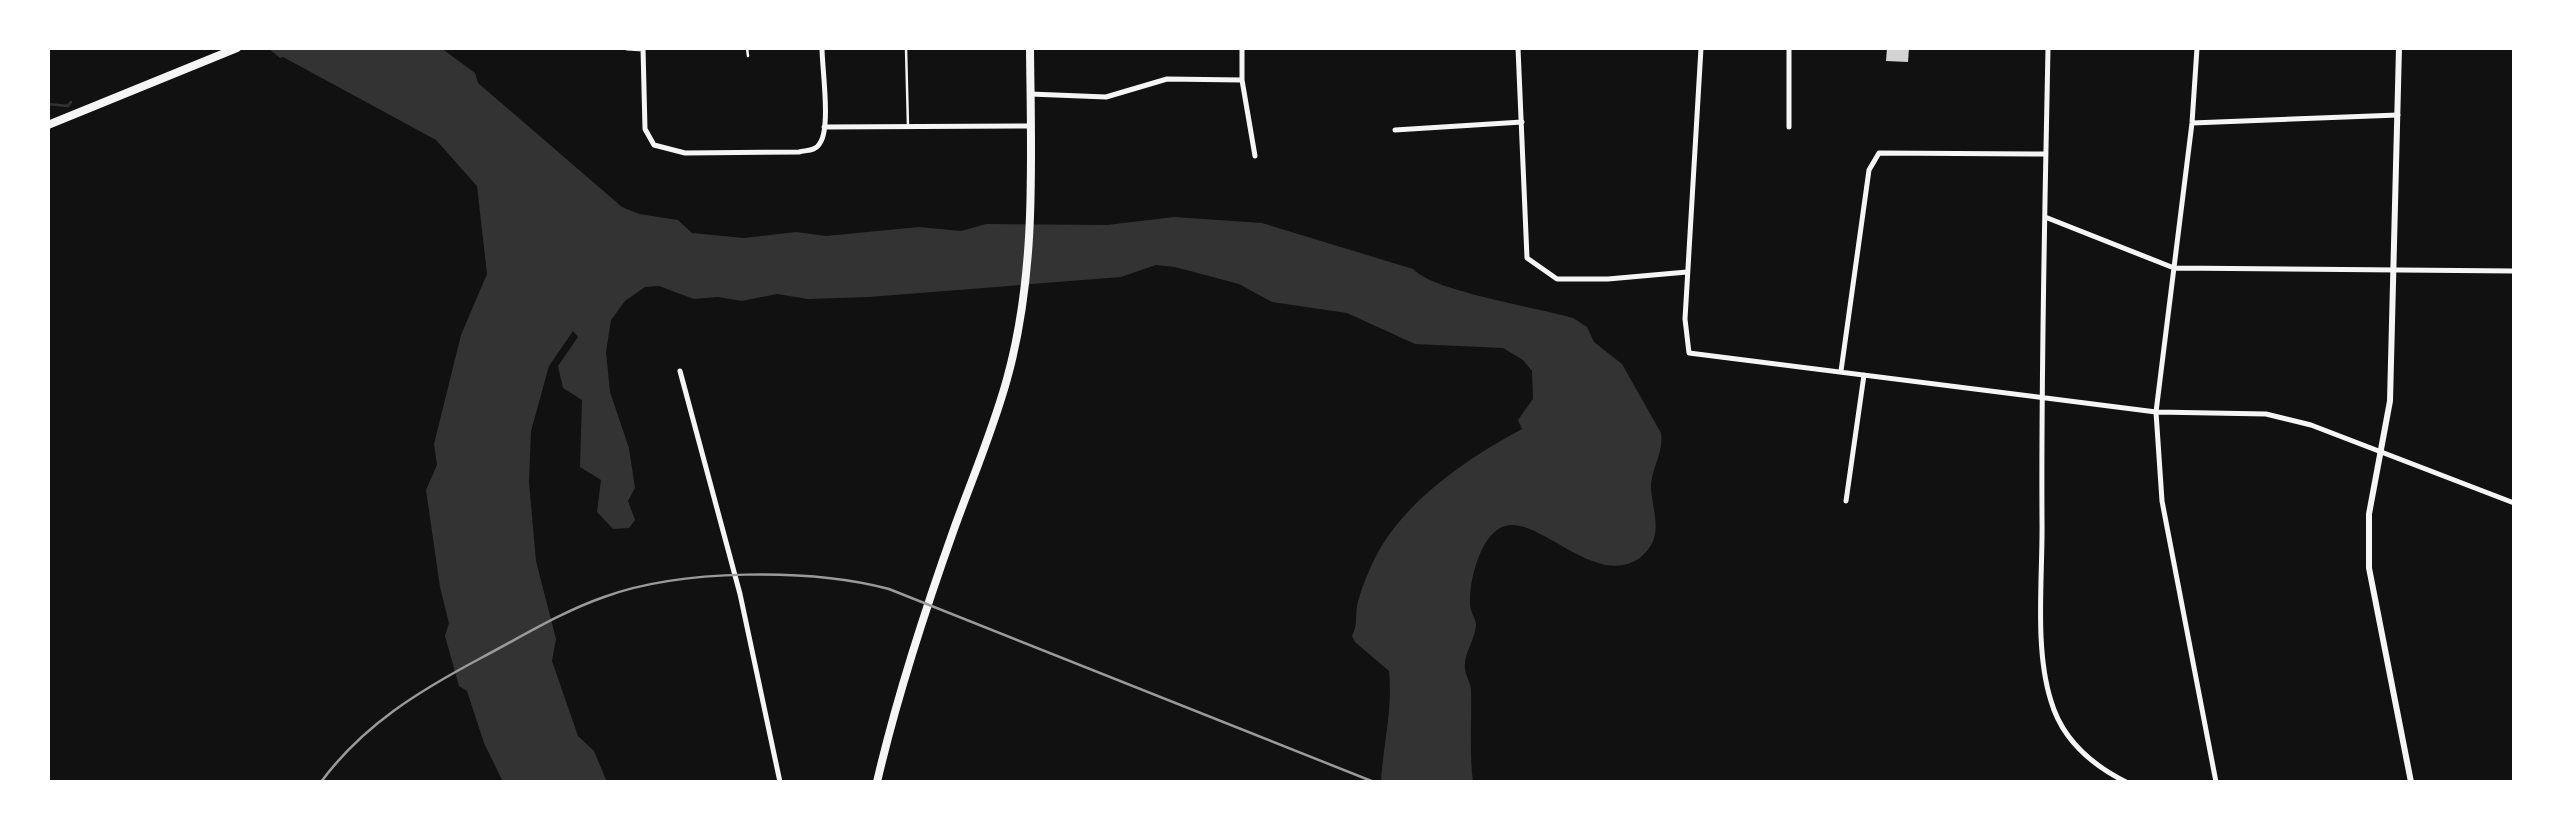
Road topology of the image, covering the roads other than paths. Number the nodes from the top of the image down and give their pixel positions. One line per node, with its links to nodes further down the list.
1 (237, 48): 21 (main road)
2 (627, 48): 3 (street)
3 (643, 48): 25 (street)
4 (748, 48): 15 (lane)
5 (822, 48): 25 (street)
6 (906, 48): 22 (lane)
7 (1030, 48): 17 (main road)
8 (1242, 48): 16 (street)
9 (1518, 48): 19 (street)
10 (1701, 48): 33 (street)
11 (1789, 48): 24 (street)
12 (2048, 48): 27 (street)
13 (2198, 48): 20 (street)
14 (2399, 48): 18 (street)
15 (748, 56)
16 (1242, 80): 17 (street); 28 (street)
17 (1030, 94): 23 (main road)
18 (2398, 115): 20 (street); 31 (street)
19 (1522, 122): 26 (street); 33 (street)
20 (2192, 122): 30 (street)
21 (48, 124)
22 (908, 126): 23 (street); 25 (street)
23 (1030, 126): 43 (main road)
24 (1789, 126)
25 (824, 127)
26 (1395, 130)
27 (2046, 154): 29 (street); 35 (street)
28 (1255, 156)
29 (2045, 217): 30 (street); 37 (street)
30 (2174, 268): 31 (street); 38 (street)
31 (2393, 271): 32 (street); 39 (street)
32 (2514, 271)
33 (1687, 272): 35 (street)
34 (680, 371): 42 (street)
35 (1841, 371): 36 (street)
36 (1864, 375): 37 (street); 40 (street)
37 (2041, 399): 38 (street); 44 (street)
38 (2156, 412): 39 (street); 45 (street)
39 (2380, 454): 41 (street); 46 (street)
40 (1846, 501)
41 (2514, 503)
42 (780, 782)
43 (877, 782)
44 (2126, 782)
45 (2216, 782)
46 (2410, 782)

